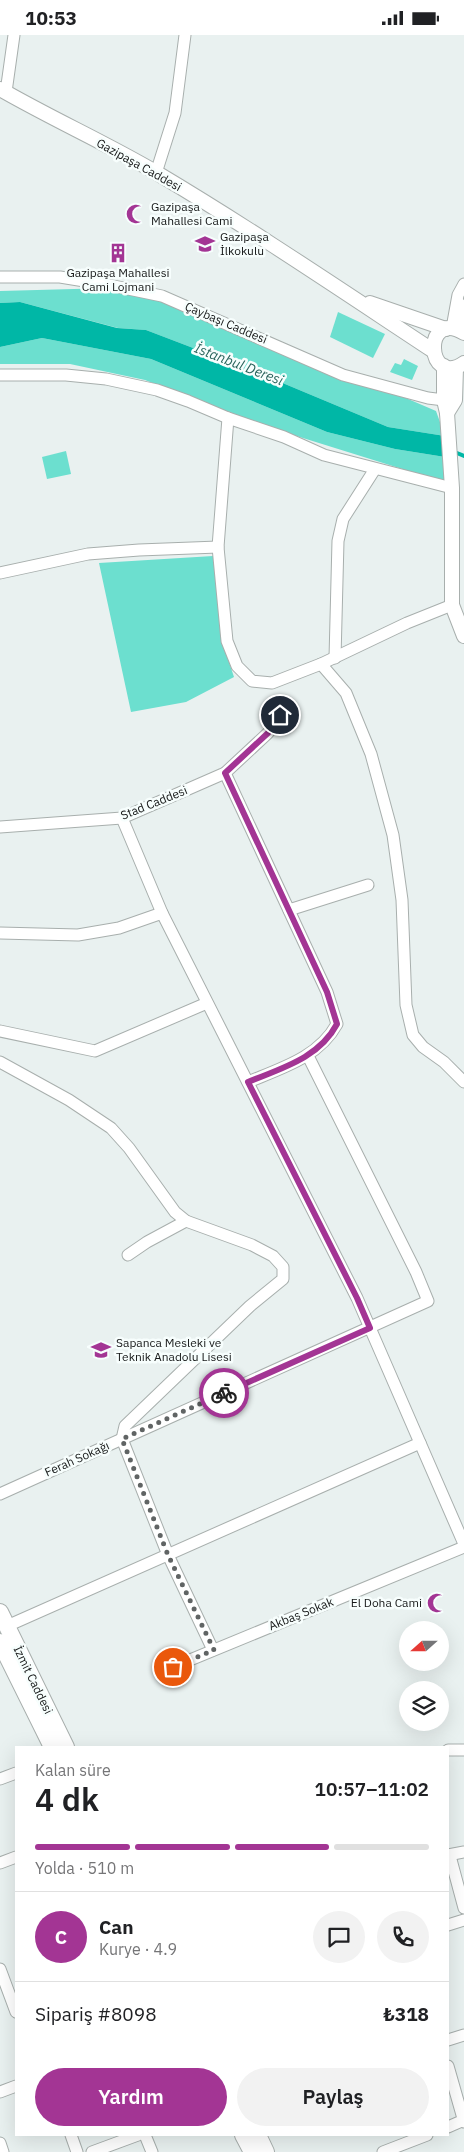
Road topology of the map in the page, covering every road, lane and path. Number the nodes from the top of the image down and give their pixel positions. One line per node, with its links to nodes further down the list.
1 (14, 35): 3 (street)
2 (185, 35): 4 (street)
3 (3, 91): 4 (street, Gazipaşa Caddesi)
4 (156, 173): 7 (street, Gazipaşa Caddesi)
5 (0, 277): 12 (street, Çaybaşı Caddesi)
6 (464, 284): 8 (street)
7 (350, 296): 8 (street, Gazipaşa Caddesi); 9 (street, Gazipaşa Caddesi)
8 (456, 331): 9 (street)
9 (432, 350): 10 (street, Gazipaşa Caddesi)
10 (458, 366): 12 (street)
11 (0, 375): 13 (street)
12 (453, 403): 15 (street)
13 (228, 418): 14 (street); 16 (street)
14 (375, 469): 15 (street); 20 (street)
15 (452, 488): 18 (street)
16 (218, 547): 17 (street); 21 (street)
17 (0, 573)
18 (452, 605): 19 (street); 20 (street)
19 (464, 635)
20 (334, 658): 21 (street)
21 (320, 664): 35 (street)
22 (280, 715): 23 (street, Stad Caddesi)
23 (225, 773): 24 (street, Stad Caddesi); 27 (street)
24 (122, 818): 25 (street, Stad Caddesi); 28 (street)
25 (0, 827)
26 (368, 885): 27 (street)
27 (289, 909): 32 (street)
28 (162, 913): 29 (street); 30 (street)
29 (0, 933)
30 (207, 1003): 31 (street); 34 (street)
31 (0, 1031)
32 (308, 1057): 34 (street); 38 (street, Ferah Sokağı)
33 (0, 1062): 36 (street)
34 (248, 1082): 38 (street)
35 (464, 1082)
36 (186, 1221): 37 (street); 39 (street)
37 (128, 1255)
38 (370, 1328): 39 (street, Ferah Sokağı); 40 (street)
39 (122, 1439): 41 (street, Ferah Sokağı); 43 (street)
40 (420, 1443): 42 (street); 43 (street)
41 (0, 1493)
42 (464, 1546): 46 (street, Akbaş Sokak)
43 (168, 1555): 44 (street); 46 (street)
44 (4, 1619): 49 (main road, İzmit Caddesi)
45 (0, 1642): 48 (main road, İzmit Caddesi)
46 (214, 1650): 47 (street, Akbaş Sokak)
47 (165, 1668)
48 (52, 1746)
49 (66, 1746)
50 (449, 1750): 51 (street)
51 (464, 1750)
52 (15, 1773): 53 (street)
53 (0, 1779)
54 (464, 1852): 55 (street)
55 (449, 1856): 58 (street)
56 (15, 1857): 57 (street)
57 (0, 1863)
58 (464, 1908)
59 (464, 1920): 60 (street)
60 (449, 1925)
61 (0, 1969): 62 (street)
62 (5, 2001): 63 (street)
63 (15, 2011)
64 (464, 2035): 65 (street)
65 (449, 2041)
66 (449, 2069): 69 (street)
67 (15, 2086): 68 (street)
68 (0, 2093)
69 (464, 2121): 70 (street)
70 (449, 2127)
71 (71, 2136): 79 (street)
72 (135, 2136): 80 (street)
73 (145, 2136): 81 (street)
74 (244, 2136): 82 (main road)
75 (258, 2136): 83 (main road)
76 (423, 2136): 84 (street)
77 (0, 2143): 78 (street)
78 (3, 2152)
79 (76, 2152)
80 (92, 2152)
81 (152, 2152)
82 (252, 2152)
83 (266, 2152)
84 (383, 2152)

